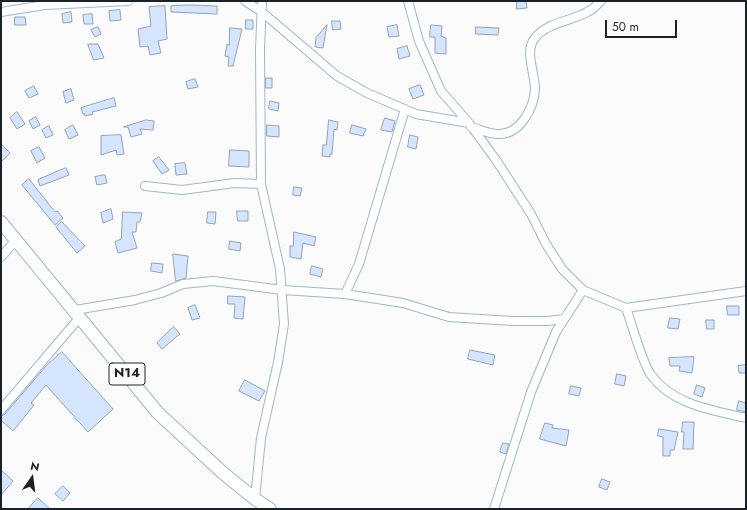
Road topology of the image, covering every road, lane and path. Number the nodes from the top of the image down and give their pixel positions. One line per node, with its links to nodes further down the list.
1 (128, 1): 6 (street)
2 (245, 1): 7 (street)
3 (262, 1): 7 (street)
4 (408, 1): 9 (street)
5 (601, 1): 9 (street)
6 (1, 12)
7 (262, 12): 8 (street); 10 (street)
8 (405, 109): 9 (street); 18 (street)
9 (470, 125): 16 (street)
10 (261, 184): 11 (street); 15 (street)
11 (144, 186)
12 (1, 222): 13 (main road, N14)
13 (16, 240): 14 (street); 20 (main road, N14)
14 (1, 257)
15 (282, 290): 18 (street); 20 (street); 24 (street)
16 (583, 290): 19 (street); 21 (street)
17 (746, 291): 19 (street)
18 (345, 294): 21 (street)
19 (626, 308): 23 (street)
20 (78, 314): 22 (street); 24 (main road, N14)
21 (564, 319): 25 (street)
22 (1, 410)
23 (746, 418)
24 (263, 506)
25 (494, 509)

